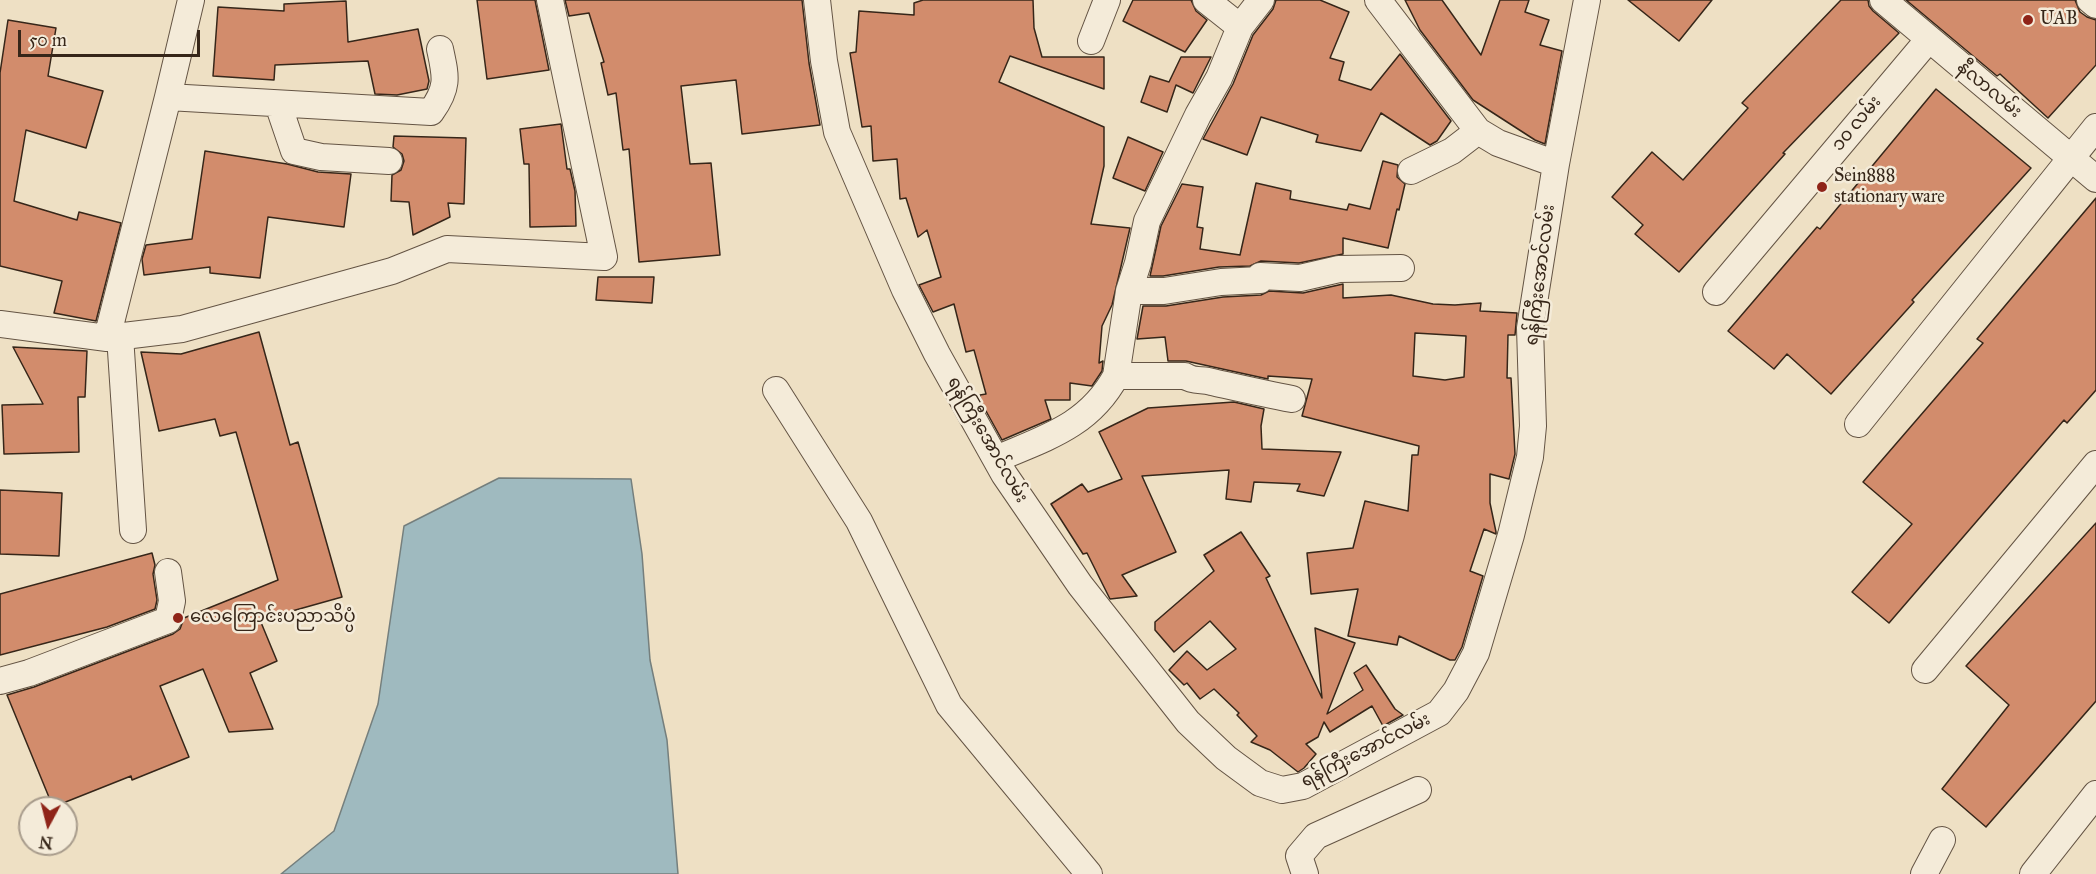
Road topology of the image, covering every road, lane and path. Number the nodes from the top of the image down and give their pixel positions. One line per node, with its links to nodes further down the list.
1 (191, 0): 16 (street)
2 (550, 0): 29 (street)
3 (817, 0): 34 (street, ရန်ကြီးအောင်လမ်း)
4 (1107, 0): 14 (street)
5 (1206, 0): 12 (street)
6 (1261, 0): 12 (street)
7 (1378, 0): 19 (street)
8 (1587, 0): 22 (street, ရန်ကြီးအောင်လမ်း)
9 (1883, 0): 13 (street, နီလာလမ်း)
10 (2090, 0): 11 (street)
11 (2096, 5)
12 (1240, 27): 26 (street)
13 (1929, 39): 20 (street, နီလာလမ်း); 27 (street, ၁၀ လမ်း)
14 (1091, 41)
15 (440, 49): 17 (street)
16 (168, 98): 17 (street); 29 (street)
17 (278, 104): 21 (street)
18 (2096, 127): 20 (street)
19 (1478, 131): 22 (street); 23 (street)
20 (2071, 158): 24 (street, နီလာလမ်း); 33 (street)
21 (388, 161)
22 (1556, 164): 34 (street, ရန်ကြီးအောင်လမ်း)
23 (1411, 171)
24 (2096, 179)
25 (1401, 268): 26 (street)
26 (1129, 291): 30 (street)
27 (1716, 292)
28 (0, 324): 29 (street)
29 (114, 337): 36 (street)
30 (1116, 376): 32 (street); 34 (street)
31 (776, 390): 43 (street)
32 (1292, 399)
33 (1858, 424)
34 (996, 459)
35 (2096, 465): 38 (street)
36 (134, 530)
37 (168, 572): 39 (street)
38 (1925, 670)
39 (0, 681)
40 (1418, 790): 44 (street)
41 (2096, 794): 46 (street)
42 (1942, 840): 45 (street)
43 (1089, 874)
44 (1305, 874)
45 (1923, 874)
46 (2033, 874)

